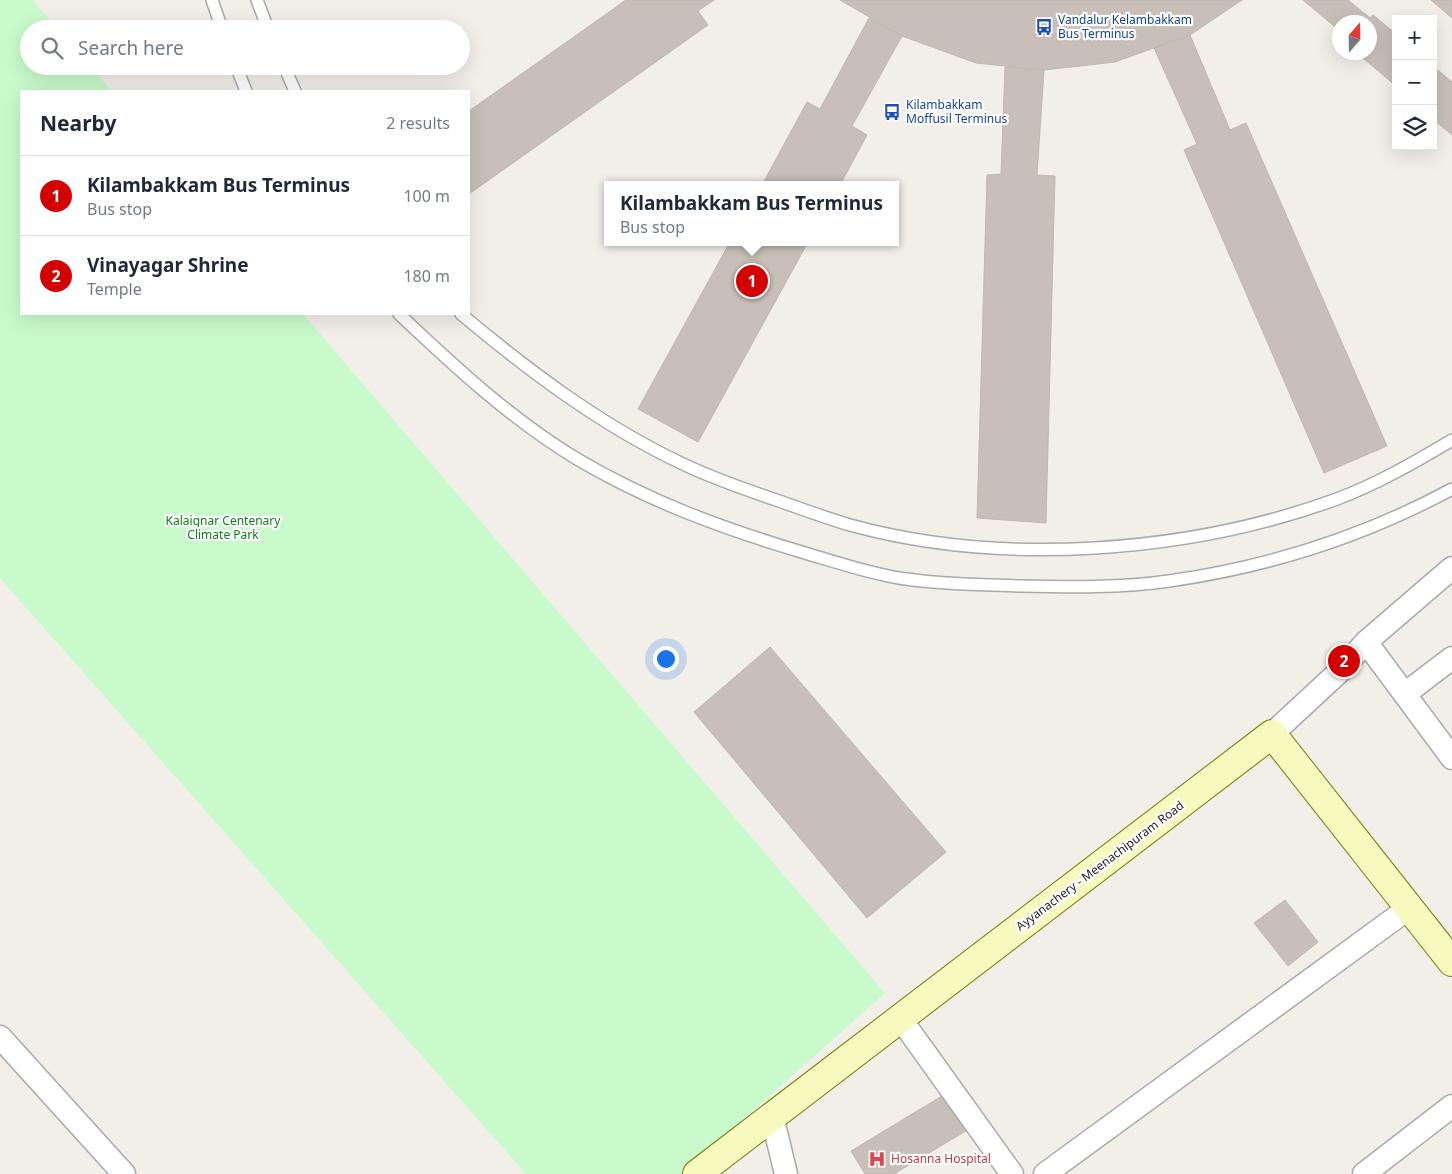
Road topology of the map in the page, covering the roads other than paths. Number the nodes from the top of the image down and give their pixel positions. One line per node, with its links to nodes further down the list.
1 (212, 0): 3 (lane)
2 (257, 0): 4 (lane)
3 (219, 20)
4 (265, 20)
5 (240, 75): 7 (lane)
6 (288, 75): 8 (lane)
7 (246, 90)
8 (295, 90)
9 (400, 315): 12 (lane)
10 (462, 315): 11 (lane)
11 (1452, 440)
12 (1452, 489)
13 (1452, 568): 14 (street)
14 (1366, 642): 16 (street); 17 (street)
15 (1452, 658): 16 (street)
16 (1406, 693): 18 (street)
17 (1272, 734): 19 (street); 21 (street, Ayyanachery - Meenachipuram Road)
18 (1451, 756)
19 (1409, 908): 20 (street); 29 (street)
20 (1452, 962)
21 (900, 1018): 24 (street, Ayyanachery - Meenachipuram Road); 28 (street)
22 (0, 1037): 25 (street)
23 (1452, 1106): 30 (street)
24 (772, 1116): 26 (street, Ayyanachery - Meenachipuram Road); 27 (street)
25 (124, 1174)
26 (697, 1174)
27 (786, 1174)
28 (1012, 1174)
29 (1045, 1174)
30 (1364, 1174)

